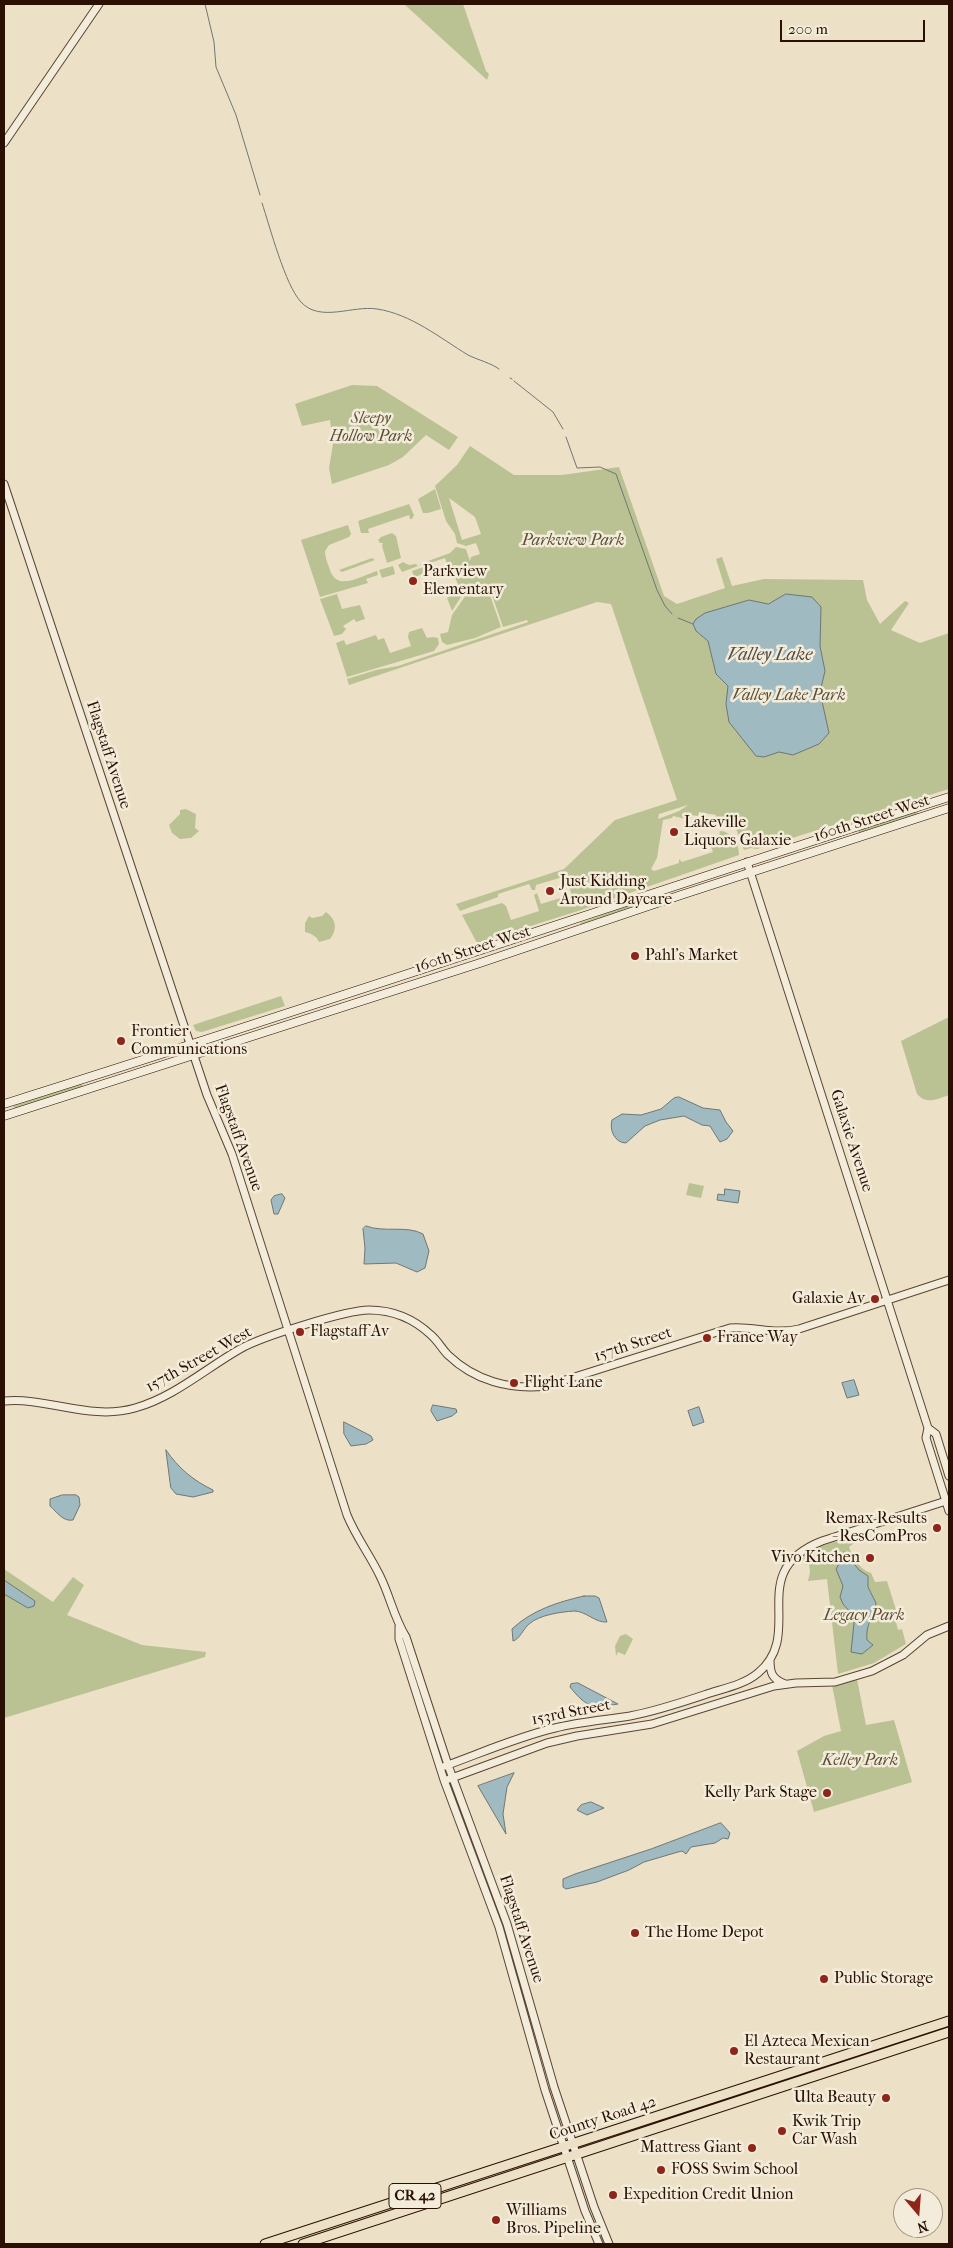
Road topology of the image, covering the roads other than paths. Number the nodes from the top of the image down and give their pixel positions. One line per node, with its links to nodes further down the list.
1 (99, 4): 2 (street)
2 (4, 143)
3 (4, 484): 8 (street, Flagstaff Avenue)
4 (949, 797): 6 (main road, 160th Street West)
5 (949, 808): 7 (main road, 160th Street West)
6 (748, 862): 7 (street, Galaxie Avenue); 8 (main road, 160th Street West)
7 (750, 872): 9 (main road, 160th Street West); 13 (street, Galaxie Avenue)
8 (191, 1045): 9 (street, Flagstaff Avenue); 10 (main road, 160th Street West)
9 (194, 1055): 11 (main road, 160th Street West); 14 (street, Flagstaff Avenue)
10 (4, 1104)
11 (4, 1116)
12 (949, 1280): 13 (street)
13 (887, 1300): 14 (street, 157th Street); 16 (street, Galaxie Avenue)
14 (289, 1331): 15 (street, 157th Street West); 20 (street, Flagstaff Avenue)
15 (4, 1401)
16 (928, 1428): 17 (street, Galaxie Avenue); 18 (street, Galaxie Avenue)
17 (949, 1476)
18 (948, 1500): 19 (street, Galaxie Avenue); 22 (street)
19 (949, 1511)
20 (398, 1625): 24 (street, Flagstaff Avenue); 25 (street, Flagstaff Avenue)
21 (949, 1626): 23 (street, 153rd Street)
22 (770, 1660): 23 (street); 24 (street, 153rd Street)
23 (785, 1684): 26 (street, 153rd Street)
24 (448, 1765): 25 (street, 153rd Street); 26 (street, Flagstaff Avenue)
25 (440, 1768): 27 (street, Flagstaff Avenue)
26 (452, 1777): 27 (street, 153rd Street); 30 (street, Flagstaff Avenue)
27 (444, 1780): 30 (street, Flagstaff Avenue)
28 (949, 2021): 30 (highway, County Road 42 / CR 42)
29 (949, 2032): 31 (highway, County Road 42 / CR 42)
30 (569, 2146): 31 (street, Flagstaff Avenue); 32 (highway, County Road 42 / CR 42)
31 (572, 2156): 33 (highway, County Road 42 / CR 42); 34 (street, Flagstaff Avenue); 35 (street, Flagstaff Avenue)
32 (265, 2244)
33 (303, 2244)
34 (600, 2244)
35 (609, 2244)

